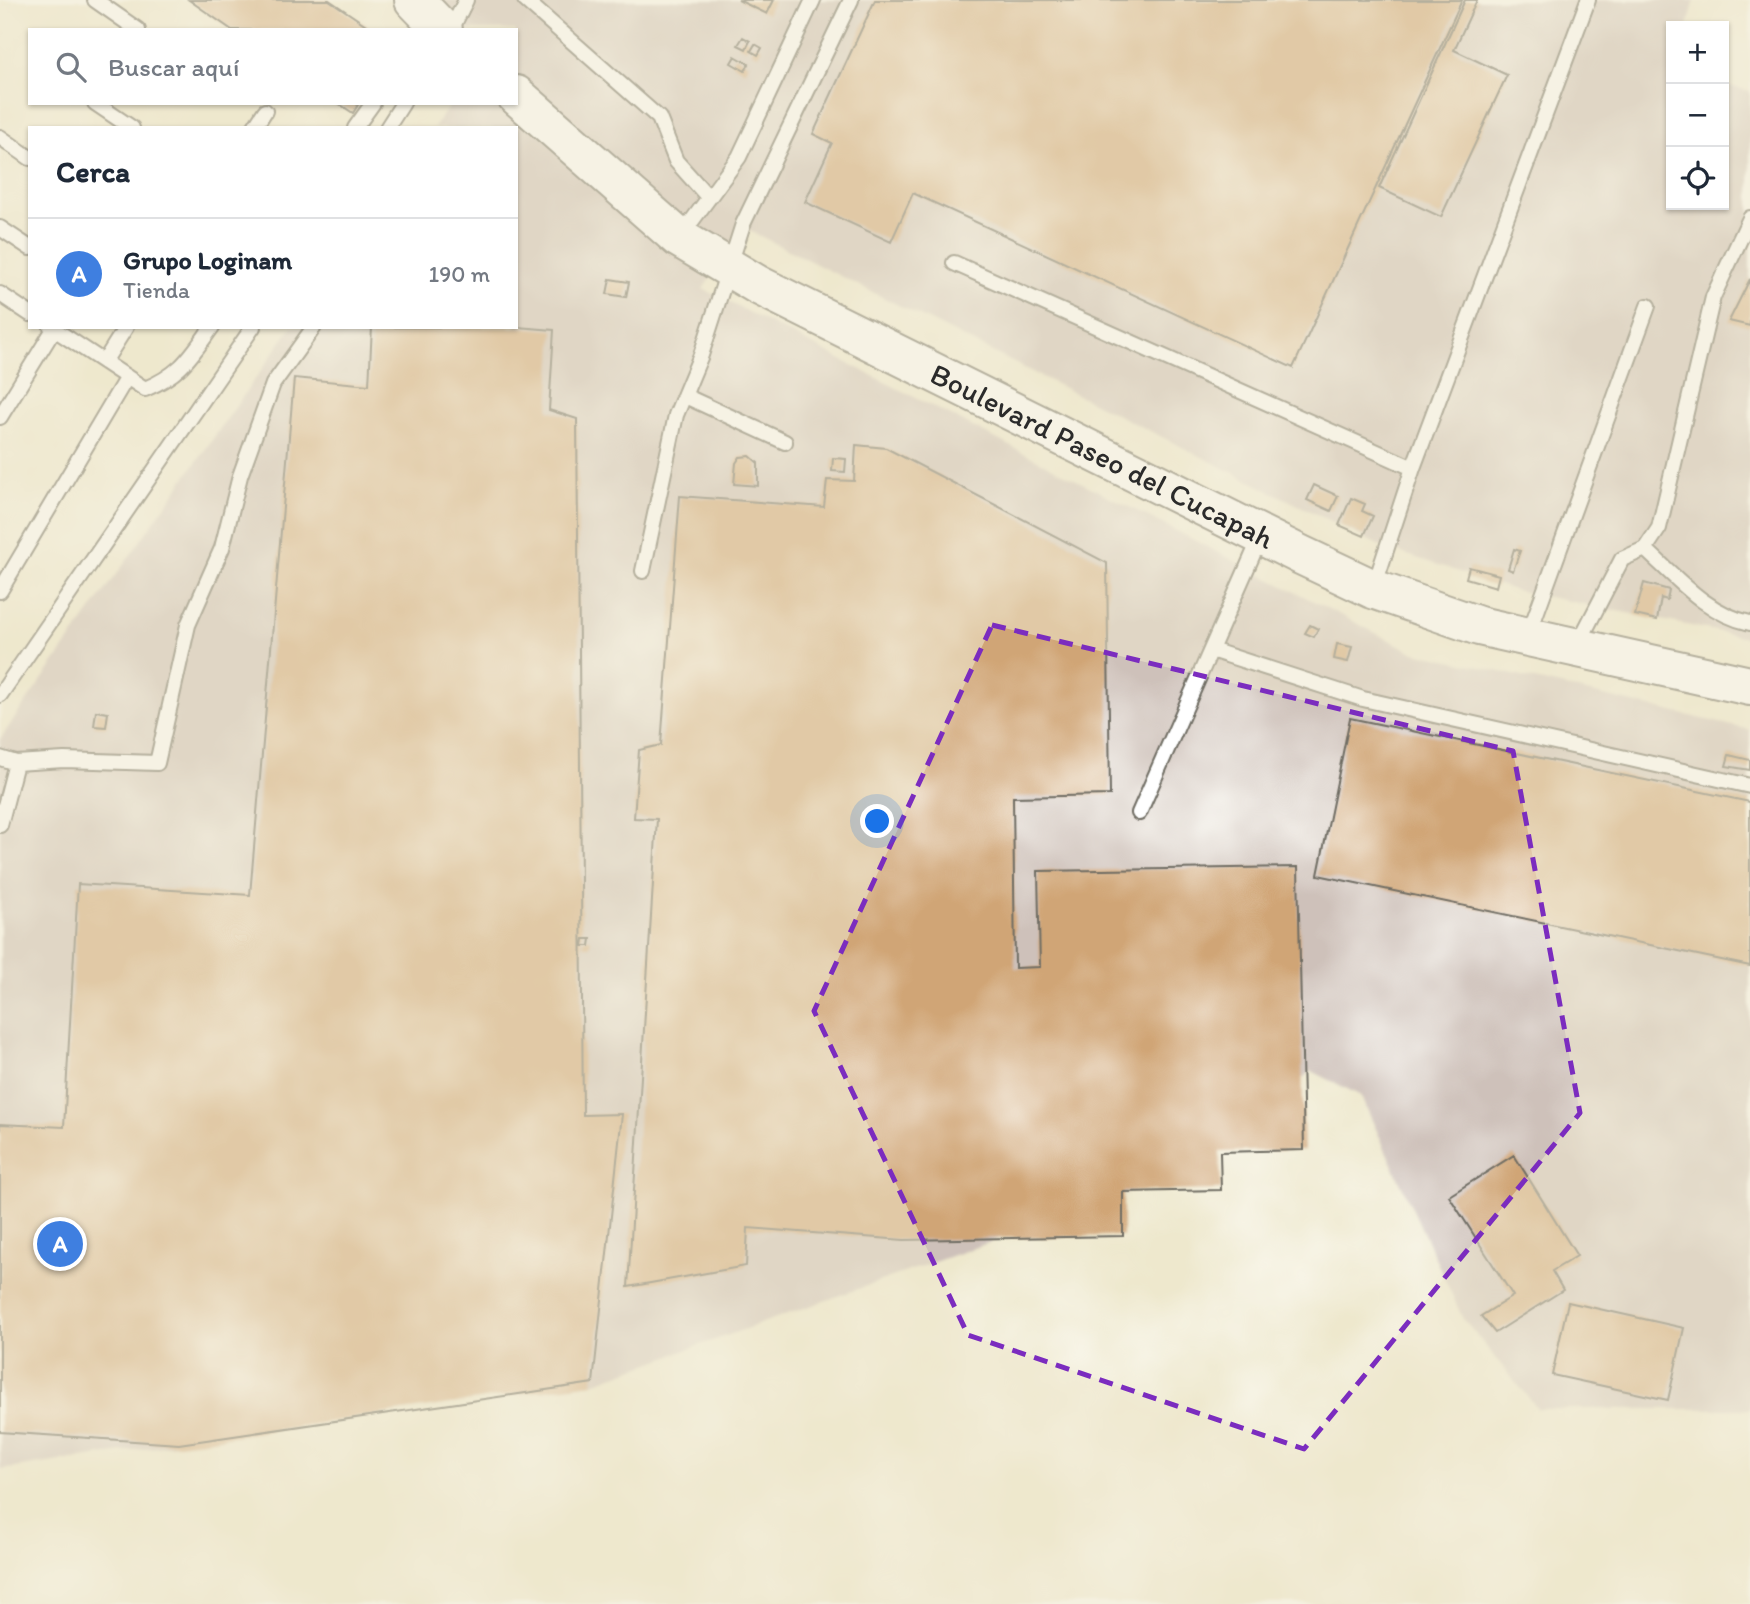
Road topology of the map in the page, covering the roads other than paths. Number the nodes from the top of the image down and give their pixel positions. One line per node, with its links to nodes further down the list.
1 (95, 0): 8 (lane)
2 (414, 0): 9 (main road)
3 (466, 0): 10 (lane)
4 (525, 0): 22 (lane)
5 (813, 0): 22 (lane)
6 (851, 0): 28 (lane)
7 (1588, 0): 43 (lane)
8 (135, 28)
9 (441, 28)
10 (451, 28)
11 (518, 97): 25 (main road, Boulevard Paseo del Cucapah)
12 (98, 105): 16 (lane)
13 (372, 105): 18 (lane)
14 (402, 105): 19 (lane)
15 (265, 111): 17 (lane)
16 (129, 126)
17 (255, 126)
18 (356, 126)
19 (388, 126)
20 (0, 137): 21 (lane)
21 (28, 157)
22 (709, 198): 25 (lane)
23 (1750, 218): 45 (lane)
24 (0, 228): 26 (lane)
25 (680, 238): 28 (main road, Boulevard Paseo del Cucapah)
26 (28, 247)
27 (954, 263): 43 (lane)
28 (728, 268): 40 (lane); 44 (main road, Boulevard Paseo del Cucapah)
29 (0, 294): 31 (lane)
30 (1648, 306): 50 (lane)
31 (28, 313)
32 (51, 329): 41 (lane)
33 (54, 329): 38 (lane)
34 (125, 329): 38 (lane)
35 (211, 329): 39 (lane)
36 (252, 329): 54 (lane)
37 (313, 329): 56 (lane)
38 (104, 362): 39 (lane)
39 (127, 377): 48 (lane)
40 (685, 396): 42 (lane); 46 (lane)
41 (0, 417)
42 (785, 442)
43 (1413, 468): 47 (lane)
44 (1262, 535): 47 (main road, Boulevard Paseo del Cucapah); 52 (lane)
45 (1645, 549): 49 (lane); 51 (lane)
46 (643, 571)
47 (1373, 589): 50 (main road, Boulevard Paseo del Cucapah)
48 (0, 591)
49 (1750, 623)
50 (1527, 637): 51 (main road, Boulevard Paseo del Cucapah)
51 (1577, 648): 53 (main road, Boulevard Paseo del Cucapah)
52 (1211, 650): 57 (lane); 58 (lane)
53 (1750, 686)
54 (0, 695)
55 (0, 758): 56 (lane)
56 (16, 763): 59 (lane)
57 (1750, 786)
58 (1139, 813)
59 (0, 825)

